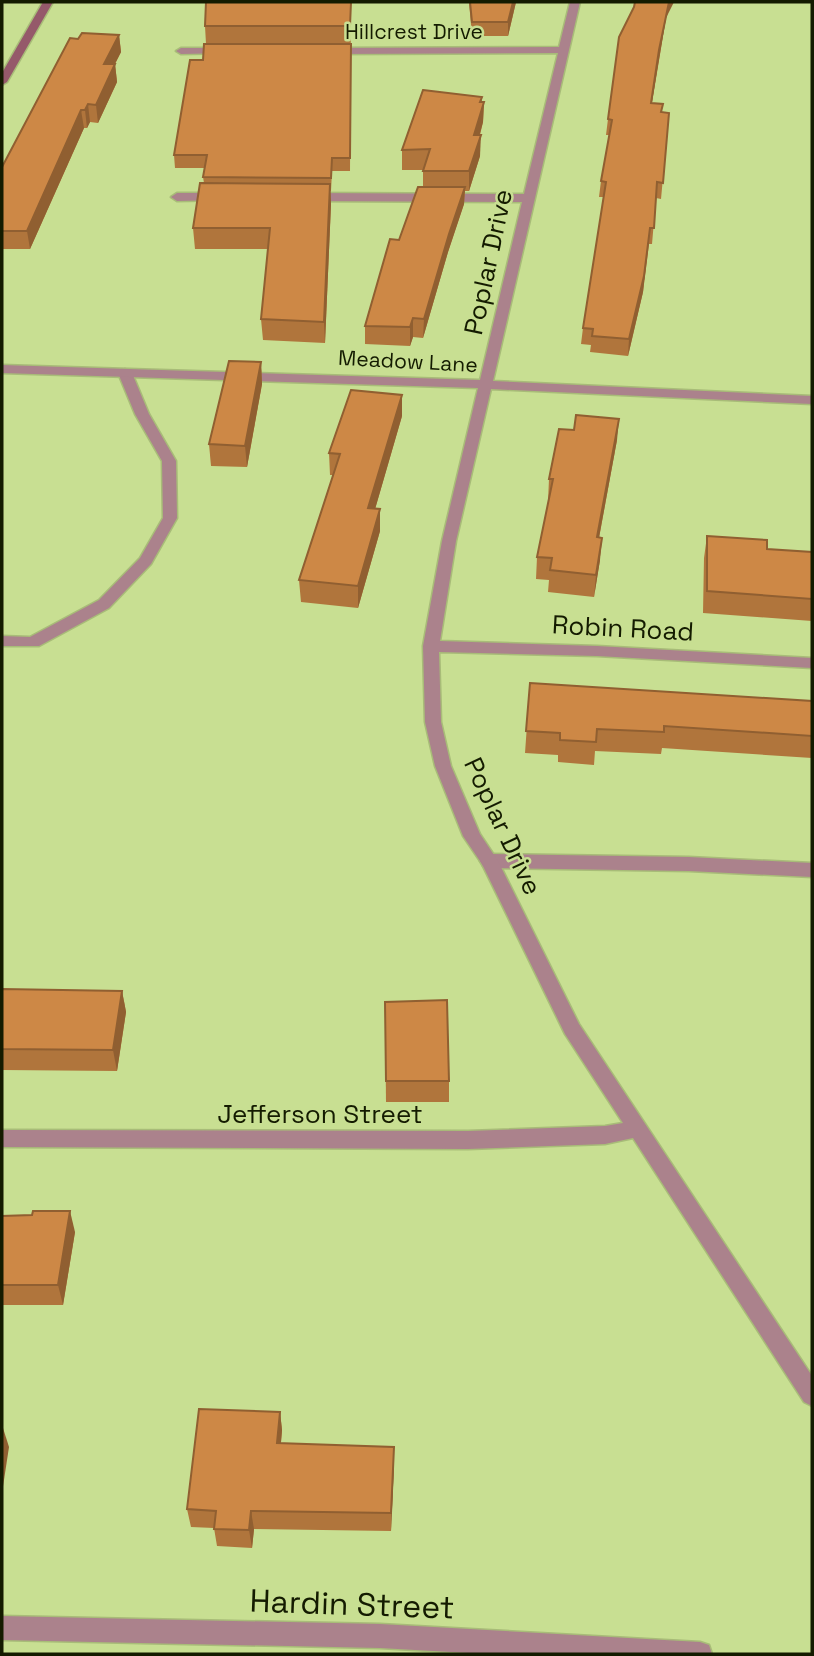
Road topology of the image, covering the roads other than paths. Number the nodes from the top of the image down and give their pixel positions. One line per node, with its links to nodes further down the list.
1 (48, 2): 7 (main road)
2 (575, 2): 3 (street, Poplar Drive)
3 (563, 50): 6 (street, Hillcrest Drive); 11 (street, Poplar Drive)
4 (181, 51): 5 (street)
5 (236, 51)
6 (319, 51)
7 (2, 82)
8 (177, 197): 9 (street)
9 (231, 197)
10 (298, 197): 11 (street)
11 (529, 198): 14 (street, Poplar Drive)
12 (2, 369): 13 (street, Meadow Lane)
13 (124, 373): 14 (street, Meadow Lane); 16 (street)
14 (487, 386): 15 (street, Meadow Lane); 17 (street, Poplar Drive)
15 (812, 400)
16 (2, 641)
17 (430, 646): 18 (street, Robin Road); 19 (street, Poplar Drive)
18 (812, 663)
19 (489, 861): 20 (street); 21 (street, Poplar Drive)
20 (812, 870)
21 (636, 1129): 22 (street, Jefferson Street); 23 (street, Poplar Drive)
22 (2, 1139)
23 (812, 1395)
24 (2, 1628): 25 (street, Hardin Street)
25 (700, 1654)

